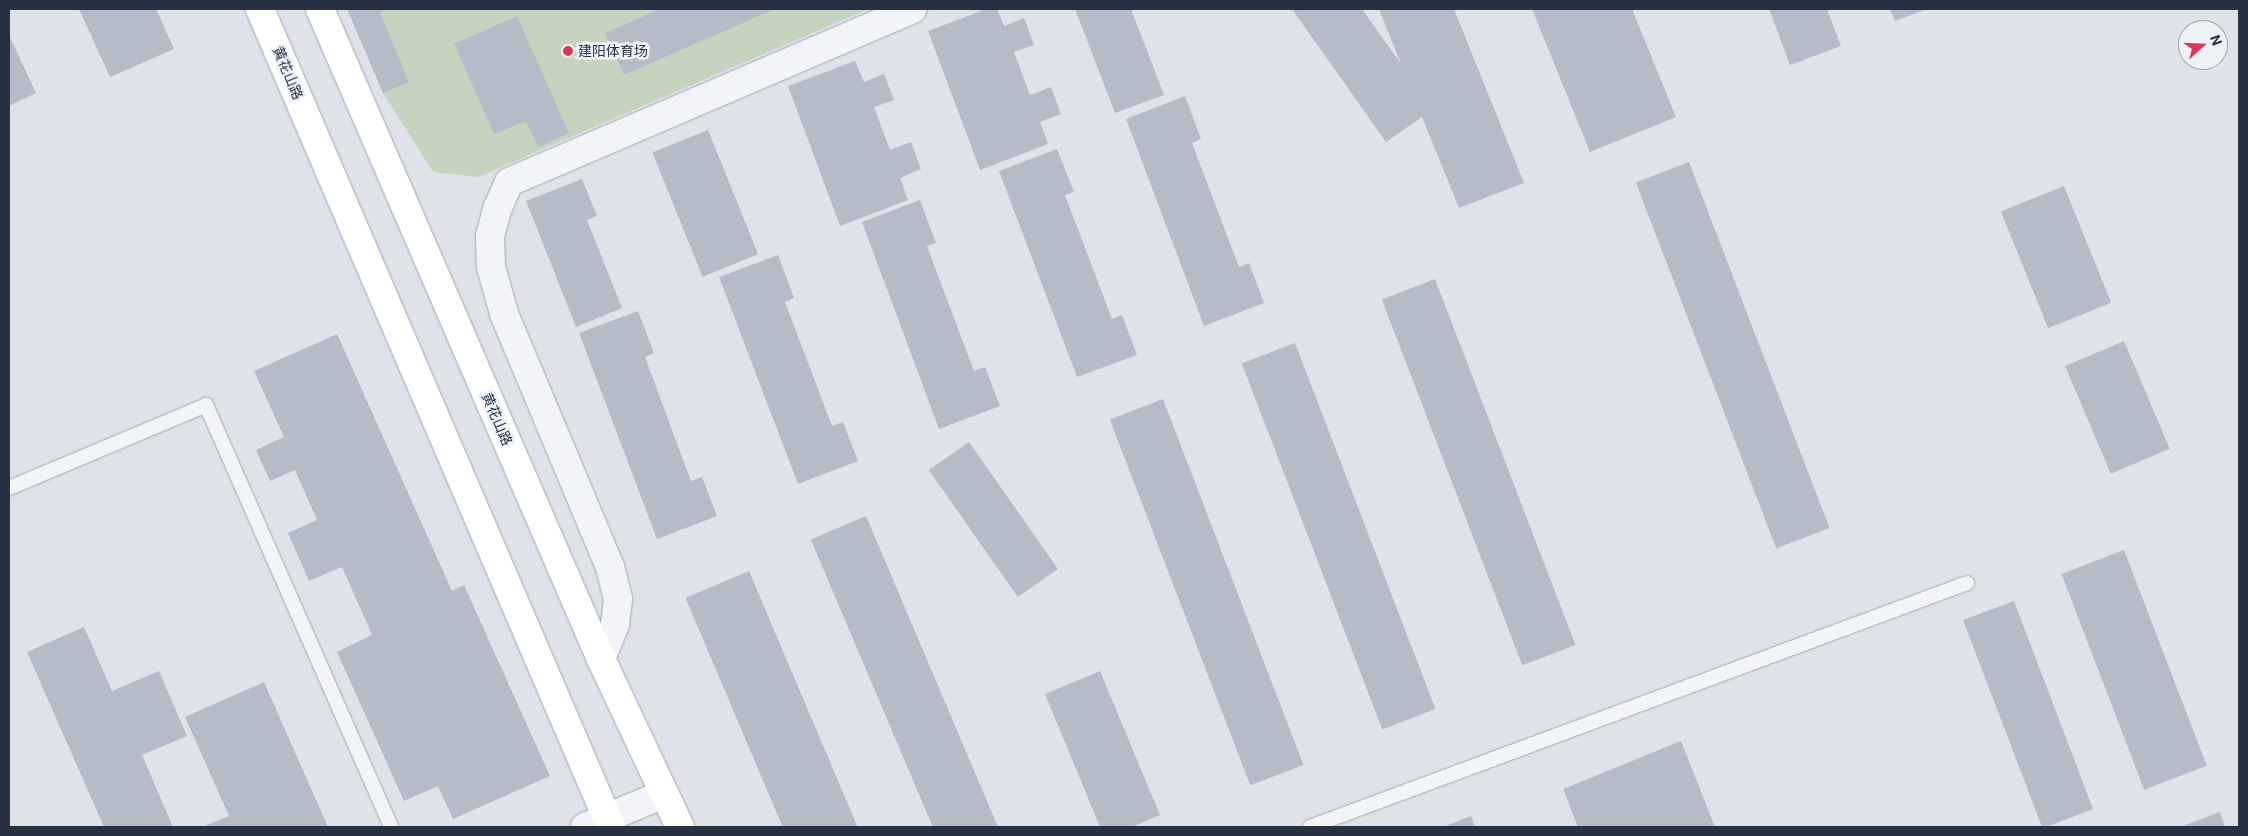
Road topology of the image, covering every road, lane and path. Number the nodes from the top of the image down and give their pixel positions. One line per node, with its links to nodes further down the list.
1 (260, 9): 8 (main road, 黄花山路)
2 (320, 9): 6 (main road, 黄花山路)
3 (913, 9): 6 (street)
4 (9, 488): 9 (lane)
5 (1967, 583): 11 (lane)
6 (600, 659): 7 (main road, 黄花山路)
7 (664, 794): 8 (street); 10 (main road, 黄花山路)
8 (601, 824)
9 (391, 827)
10 (680, 827)
11 (1310, 827)

